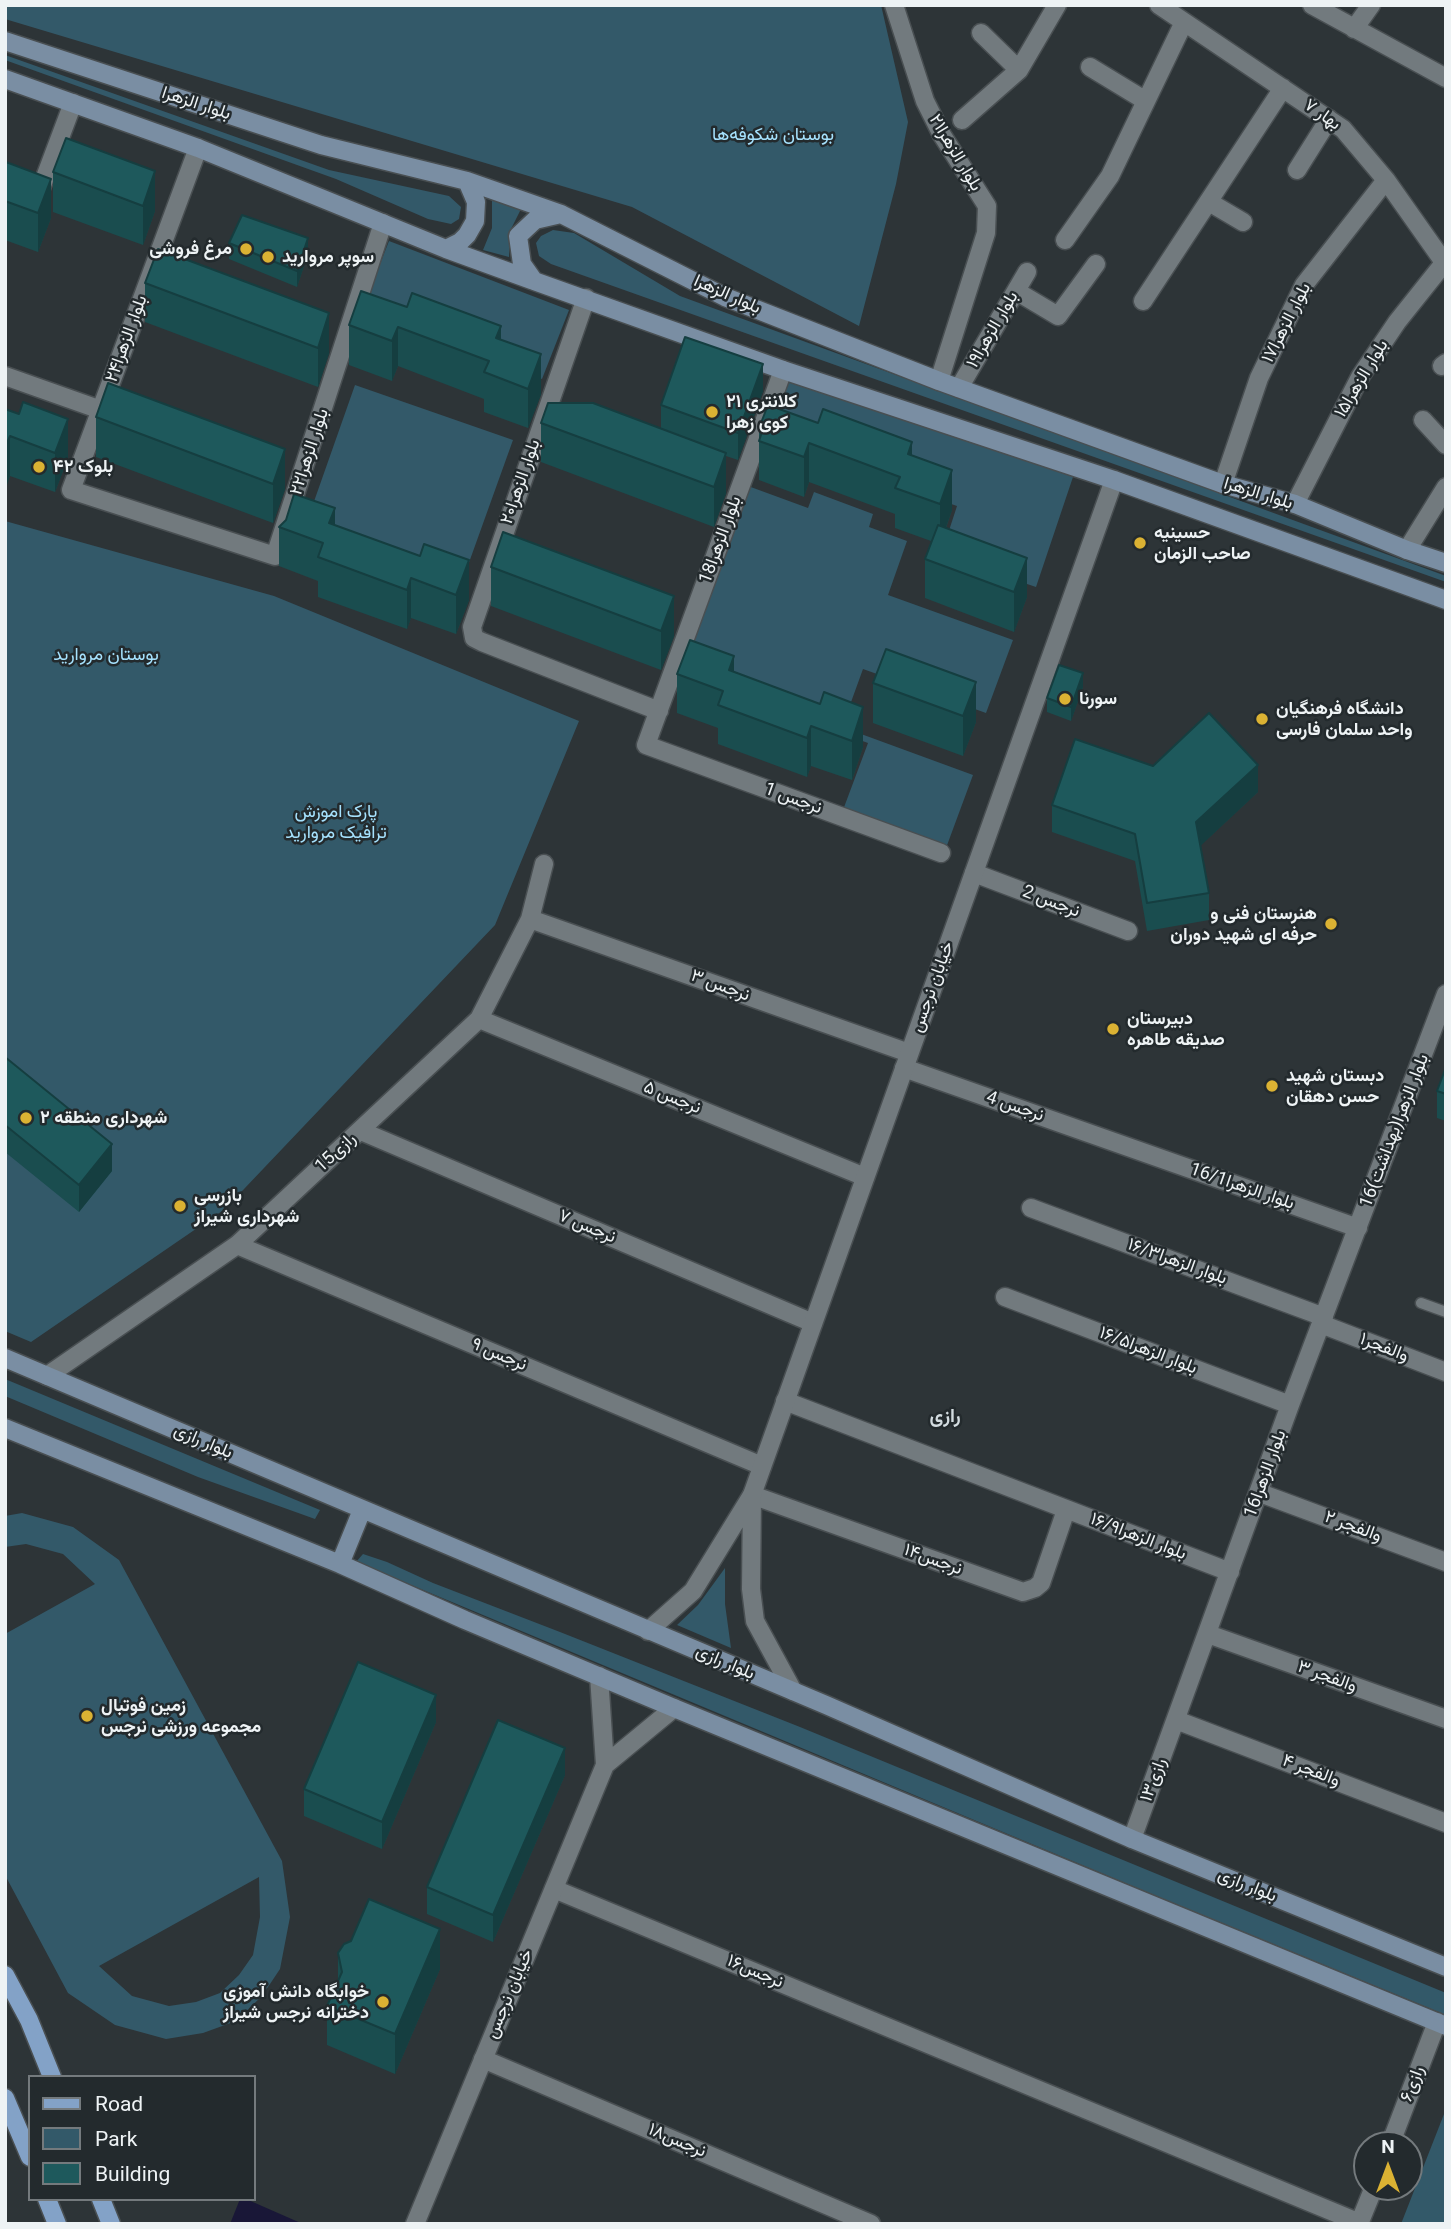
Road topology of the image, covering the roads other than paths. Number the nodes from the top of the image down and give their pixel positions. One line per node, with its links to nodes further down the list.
1 (894, 5): 39 (street, بلوار الزهرا۲۱)
2 (1057, 5): 11 (street)
3 (1159, 5): 6 (street, بهار ۷)
4 (1312, 5): 7 (street)
5 (1371, 5): 7 (street)
6 (1184, 22): 14 (street, بهار ۷); 15 (street)
7 (1354, 29): 12 (street)
8 (981, 33): 11 (street)
9 (5, 41): 22 (main road, بلوار الزهرا)
10 (1090, 67): 15 (street)
11 (1019, 71): 17 (street)
12 (1446, 78)
13 (5, 79): 16 (main road, بلوار الزهرا)
14 (1283, 88): 18 (street, بهار ۷); 24 (street)
15 (1146, 101): 28 (street)
16 (72, 103): 19 (main road, بلوار الزهرا); 23 (street)
17 (962, 120)
18 (1329, 120): 20 (street); 21 (street, بهار ۷)
19 (198, 148): 27 (main road, بلوار الزهرا); 41 (street, بلوار الزهرا۲۴)
20 (1297, 170)
21 (1385, 180): 31 (street, بهار ۷); 45 (street, بلوار الزهرا۱۷)
22 (467, 181): 25 (main road, بلوار الزهرا); 29 (main road)
23 (41, 188)
24 (1209, 202): 26 (street); 36 (street)
25 (561, 214): 33 (main road); 39 (main road, بلوار الزهرا)
26 (1243, 222)
27 (383, 223): 29 (main road, بلوار الزهرا); 47 (street, بلوار الزهرا۲۲)
28 (1065, 240)
29 (446, 249): 33 (main road, بلوار الزهرا)
30 (1096, 264): 34 (street)
31 (1445, 264): 48 (street, بلوار الزهرا۱۵)
32 (1027, 272): 34 (street, بلوار الزهرا۱۹)
33 (534, 281): 35 (main road, بلوار الزهرا)
34 (1016, 291): 40 (street, بلوار الزهرا۱۹)
35 (586, 298): 37 (main road, بلوار الزهرا); 52 (street, بلوار الزهرا۲۰)
36 (1143, 301)
37 (783, 370): 44 (main road, بلوار الزهرا); 52 (street, 18بلوار الزهرا)
38 (5, 376): 41 (street)
39 (939, 381): 40 (main road, بلوار الزهرا)
40 (959, 388): 45 (main road, بلوار الزهرا)
41 (101, 410): 47 (street, بلوار الزهرا۲۴)
42 (1423, 420): 43 (street)
43 (1446, 445)
44 (1114, 480): 51 (main road, بلوار الزهرا); 56 (street, خیابان نرجس)
45 (1223, 484): 48 (main road, بلوار الزهرا)
46 (1446, 487): 49 (street)
47 (71, 490)
48 (1295, 504): 49 (main road, بلوار الزهرا)
49 (1407, 550): 50 (main road, بلوار الزهرا)
50 (1446, 563)
51 (1446, 600)
52 (659, 711): 53 (street, 18بلوار الزهرا)
53 (646, 745): 54 (street, 1 نرجس)
54 (941, 853)
55 (544, 864): 57 (street, 15رازی)
56 (974, 873): 58 (street, 2 نرجس); 61 (street, خیابان نرجس)
57 (530, 919): 60 (street, 15رازی); 61 (street, نرجس ۳)
58 (1128, 931)
59 (1446, 994): 66 (street, 16بلوار الزهرا(بهداشت))
60 (480, 1019): 62 (street, 15رازی); 64 (street, نرجس ۵)
61 (906, 1061): 63 (street, 4 نرجس); 64 (street, خیابان نرجس)
62 (360, 1131): 67 (street, 15رازی); 72 (street, نرجس ۷)
63 (1125, 1146): 66 (street, بلوار الزهرا16/1)
64 (865, 1177): 72 (street, خیابان نرجس)
65 (1031, 1208): 71 (street, بلوار الزهرا۱۶/۳)
66 (1358, 1228): 71 (street, 16بلوار الزهرا)
67 (237, 1245): 75 (street, 15رازی); 79 (street, نرجس ۹)
68 (1005, 1297): 77 (street, بلوار الزهرا۱۶/۵)
69 (1421, 1303): 70 (lane)
70 (1446, 1312)
71 (1323, 1320): 74 (street, والفجر۱); 77 (street, 16بلوار الزهرا)
72 (813, 1323): 76 (street, خیابان نرجس)
73 (5, 1358): 75 (main road, بلوار رازی)
74 (1446, 1372)
75 (47, 1376): 82 (main road, بلوار رازی)
76 (785, 1401): 79 (street, خیابان نرجس); 83 (street, بلوار الزهرا۱۶/۹)
77 (1290, 1405): 80 (street, 16بلوار الزهرا)
78 (5, 1428): 85 (main road)
79 (762, 1466): 81 (street, خیابان نرجس)
80 (1260, 1493): 84 (street, والفجر ۲); 86 (street, 16بلوار الزهرا)
81 (752, 1495): 83 (street, نرجس۱۴); 87 (street); 90 (street)
82 (362, 1510): 85 (main road); 87 (main road, بلوار رازی)
83 (1066, 1510): 86 (street, بلوار الزهرا۱۶/۹)
84 (1446, 1562)
85 (340, 1564): 89 (main road)
86 (1230, 1573): 88 (street, 16بلوار الزهرا)
87 (648, 1630): 90 (main road, بلوار رازی)
88 (1208, 1634): 92 (street, والفجر ۳); 93 (street, 16بلوار الزهرا)
89 (599, 1676): 91 (main road); 94 (street)
90 (793, 1691): 96 (main road, بلوار رازی)
91 (674, 1708): 94 (street); 100 (main road)
92 (1446, 1719)
93 (1176, 1720): 95 (street, والفجر ۴); 96 (street, رازی۱۳)
94 (605, 1765): 97 (street, خیابان نرجس)
95 (1446, 1823)
96 (1132, 1839): 98 (main road, بلوار رازی)
97 (554, 1889): 101 (street, خیابان نرجس); 109 (street, نرجس۱۶)
98 (1446, 1967)
99 (5, 1975): 102 (main road)
100 (1441, 2024): 104 (street, رازی۶)
101 (483, 2059): 112 (street, خیابان نرجس); 113 (street, نرجس۱۸)
102 (51, 2075)
103 (5, 2098): 105 (main road)
104 (1396, 2131)
105 (28, 2152)
106 (48, 2201): 110 (main road)
107 (102, 2201): 111 (main road)
108 (1369, 2201): 109 (street)
109 (1360, 2223)
110 (57, 2224)
111 (111, 2224)
112 (415, 2224)
113 (871, 2224)

